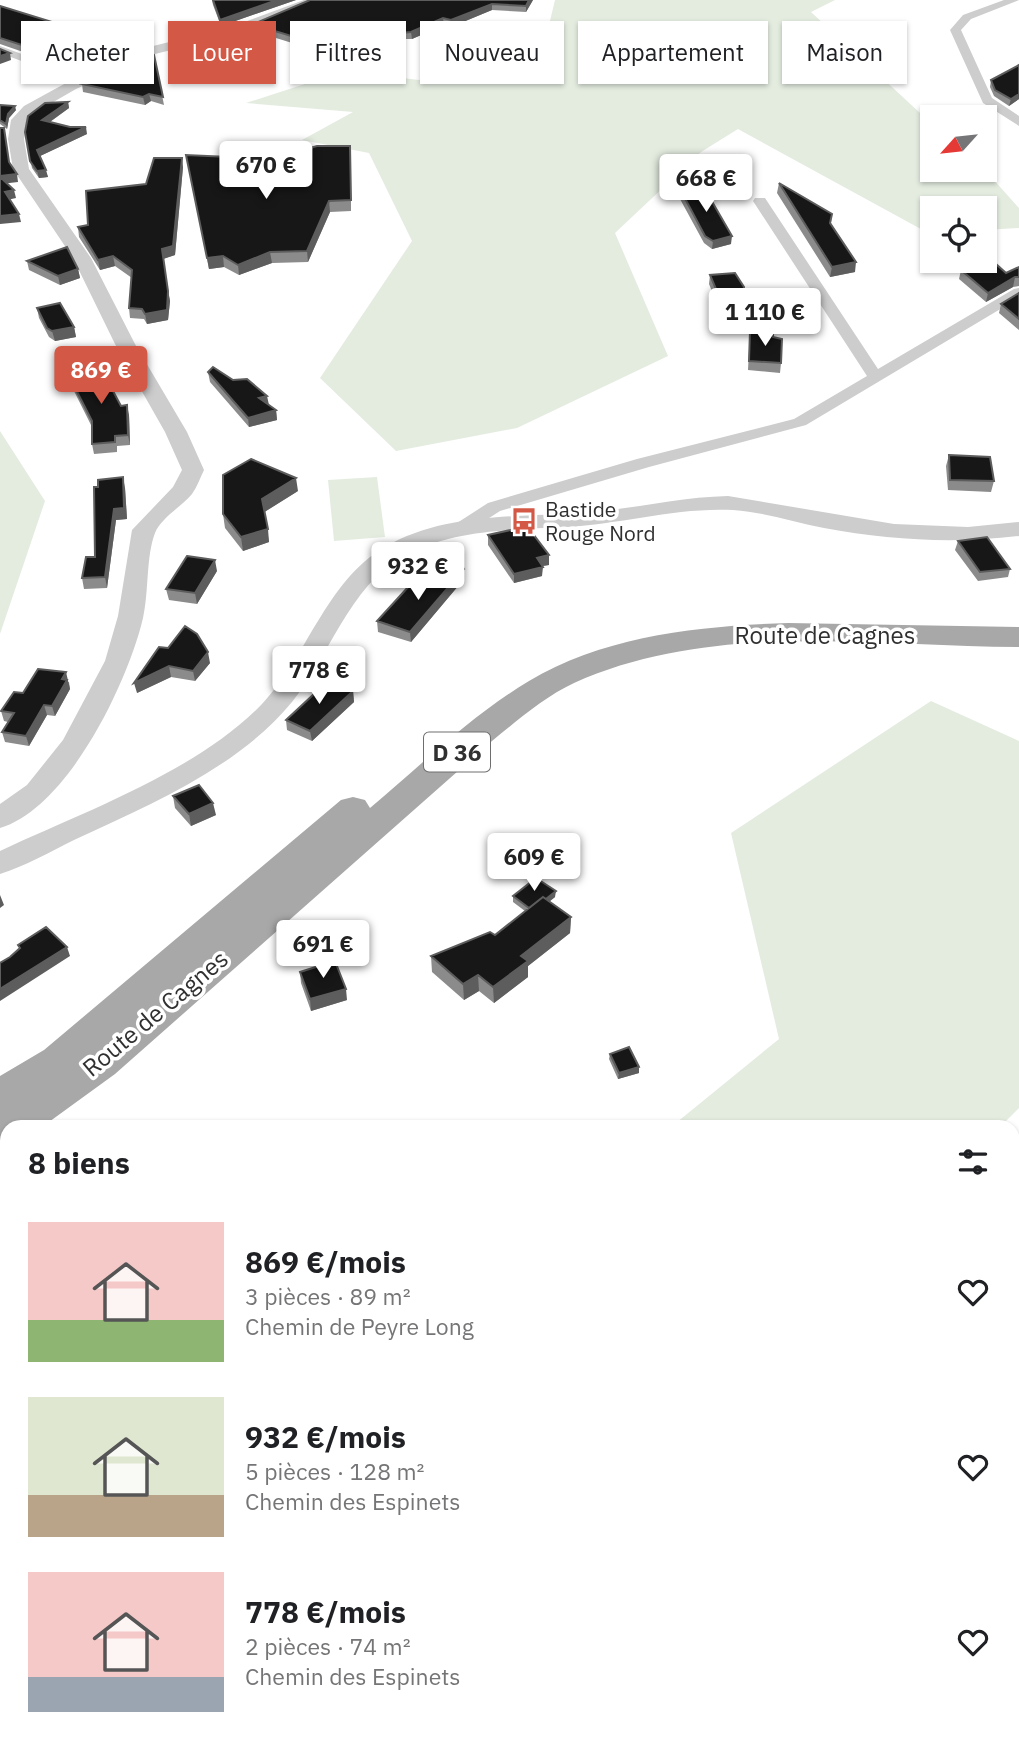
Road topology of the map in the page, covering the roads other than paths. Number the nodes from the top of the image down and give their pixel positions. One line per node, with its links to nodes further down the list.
1 (317, 0): 4 (street)
2 (1014, 0): 5 (street)
3 (0, 49): 4 (street)
4 (71, 86): 13 (street)
5 (1019, 122)
6 (760, 201): 8 (street)
7 (1019, 292): 8 (street)
8 (876, 378): 9 (street)
9 (463, 527): 10 (street); 14 (street)
10 (1019, 529)
11 (1019, 621): 15 (main road, Route de Cagnes / D 36)
12 (1019, 637): 16 (main road, Route de Cagnes / D 36)
13 (0, 818)
14 (0, 863)
15 (0, 1097)
16 (17, 1120)

